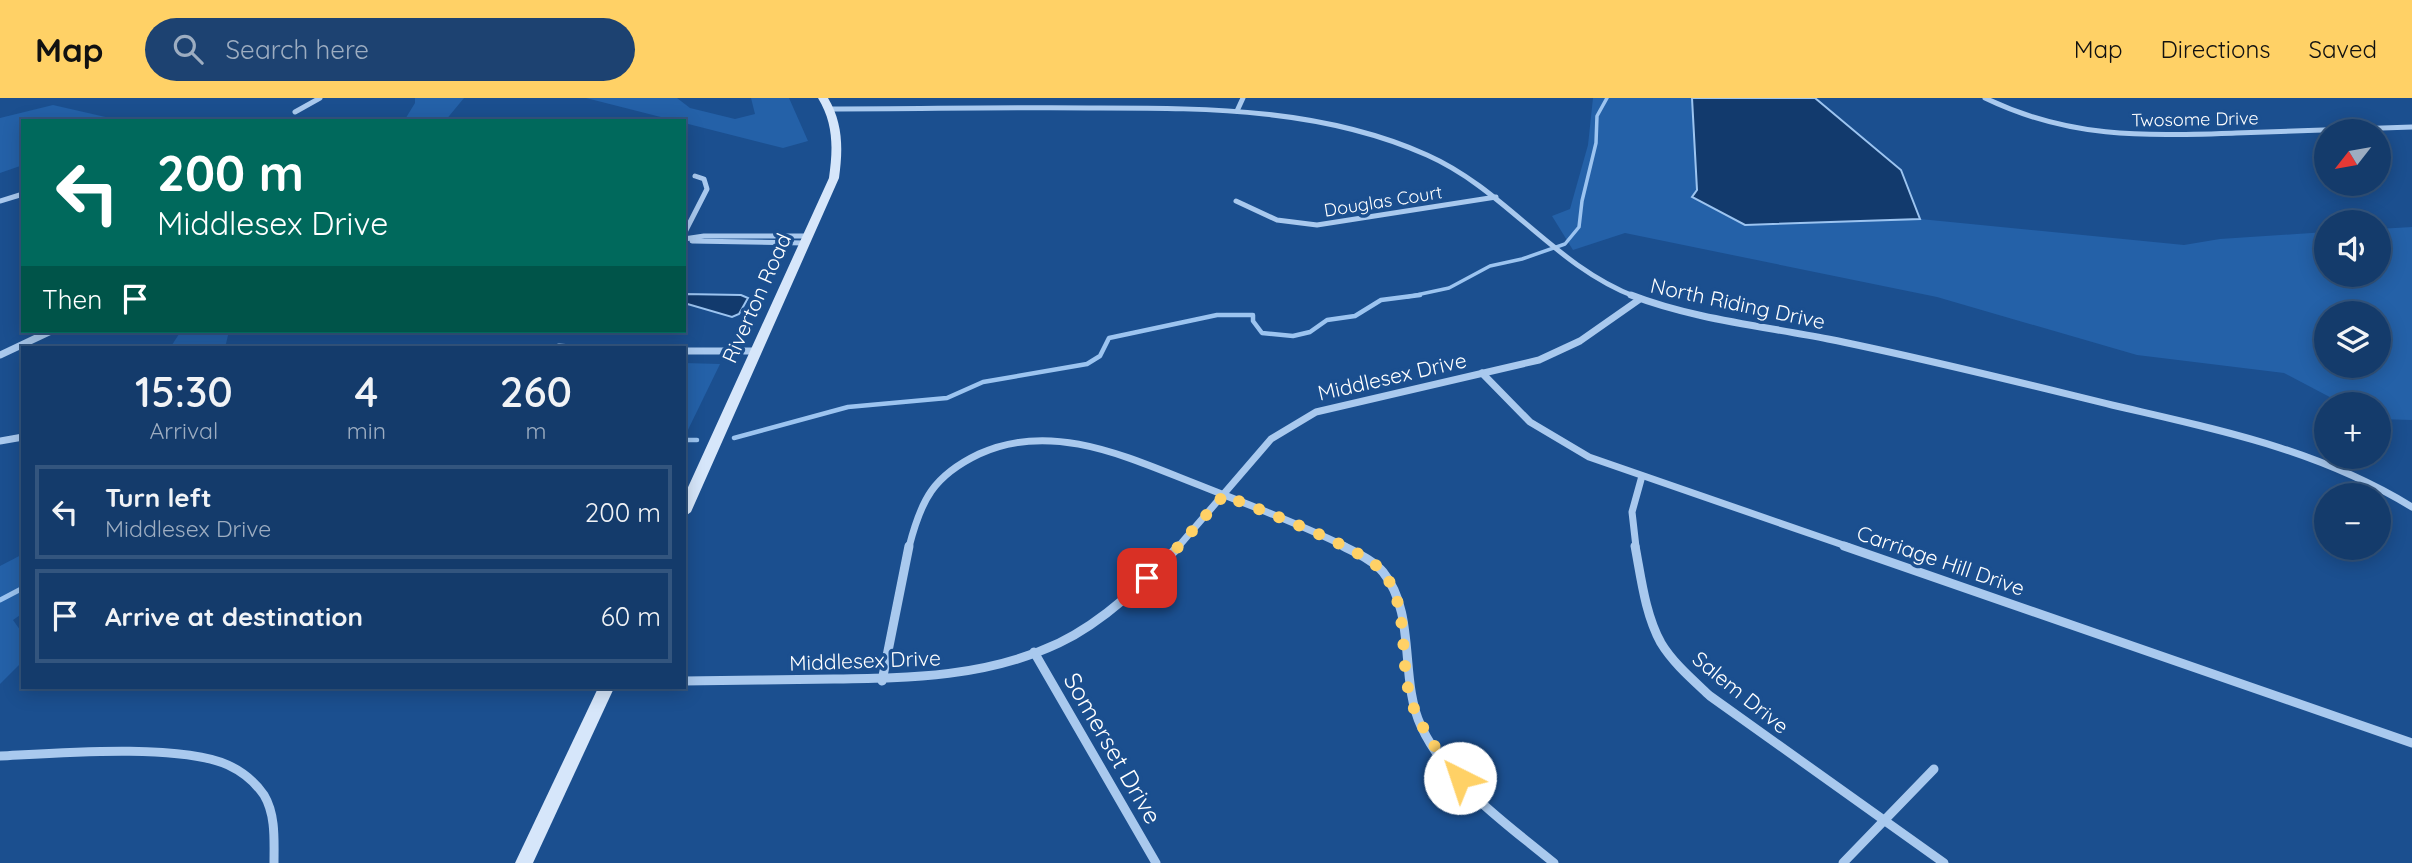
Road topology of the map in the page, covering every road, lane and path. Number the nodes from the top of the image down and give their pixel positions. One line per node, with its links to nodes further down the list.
1 (320, 98): 6 (street)
2 (823, 98): 5 (main road, Riverton Road)
3 (1243, 98): 7 (street)
4 (1985, 98): 8 (street, Twosome Drive)
5 (830, 109): 7 (street, North Riding Drive); 16 (main road, Riverton Road)
6 (295, 111)
7 (1237, 111): 11 (street, North Riding Drive)
8 (2412, 127)
9 (695, 176): 14 (street)
10 (21, 195): 12 (street)
11 (1496, 197): 13 (street, Douglas Court); 17 (street, North Riding Drive)
12 (0, 201)
13 (1236, 201)
14 (686, 234)
15 (686, 238): 16 (street)
16 (806, 239): 20 (main road, Riverton Road)
17 (1640, 299): 22 (street, Middlesex Drive); 27 (street, North Riding Drive)
18 (47, 333): 21 (street)
19 (686, 351): 20 (street)
20 (758, 351): 28 (main road, Riverton Road)
21 (0, 355)
22 (1482, 373): 25 (street, Carriage Hill Drive); 26 (street, Middlesex Drive)
23 (21, 437): 24 (street)
24 (0, 441)
25 (1642, 477): 33 (street, Carriage Hill Drive); 36 (street, Salem Drive)
26 (1224, 495): 29 (street, Middlesex Drive); 31 (street); 40 (street)
27 (2412, 507)
28 (686, 508)
29 (1034, 652): 31 (street, Middlesex Drive); 39 (street, Somerset Drive)
30 (686, 681): 31 (street, Middlesex Drive)
31 (882, 681)
32 (606, 689): 38 (main road)
33 (2412, 743)
34 (0, 756): 37 (street)
35 (1934, 769): 36 (street)
36 (1885, 822): 41 (street); 42 (street, Salem Drive)
37 (274, 863)
38 (524, 863)
39 (1156, 863)
40 (1554, 863)
41 (1843, 863)
42 (1944, 863)

